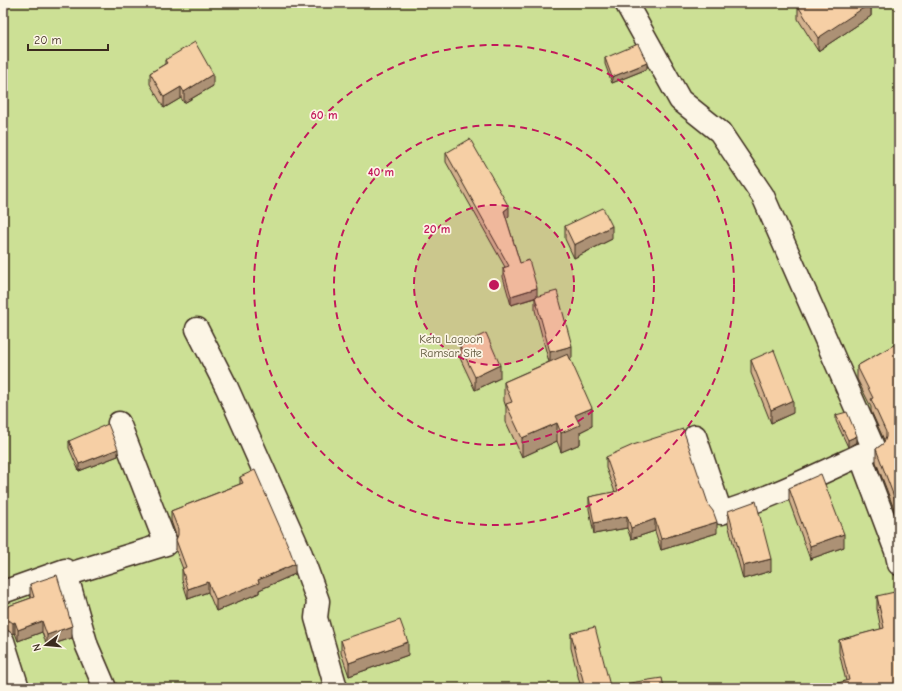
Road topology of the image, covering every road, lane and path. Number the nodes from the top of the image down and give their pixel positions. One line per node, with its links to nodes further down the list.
1 (626, 3): 5 (street)
2 (197, 329): 12 (street)
3 (119, 423): 7 (street)
4 (695, 436): 5 (street)
5 (860, 455): 6 (street)
6 (899, 564)
7 (66, 575): 8 (street); 11 (street)
8 (3, 592)
9 (3, 641): 10 (street)
10 (18, 688)
11 (105, 688)
12 (336, 688)

